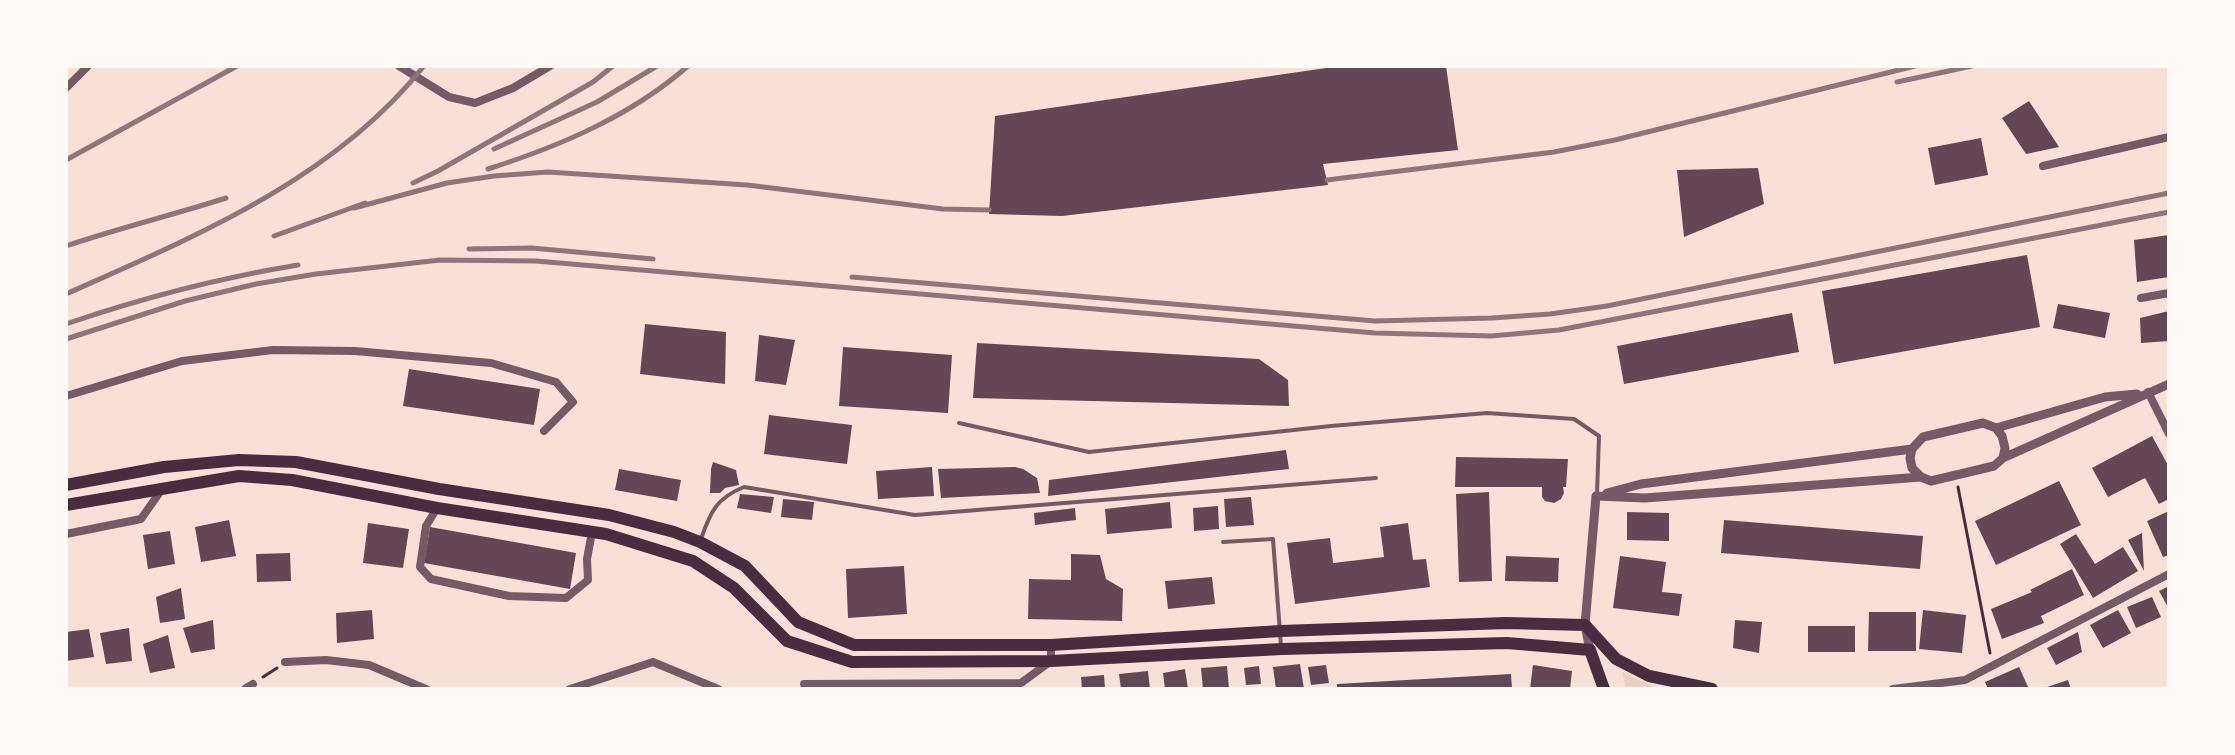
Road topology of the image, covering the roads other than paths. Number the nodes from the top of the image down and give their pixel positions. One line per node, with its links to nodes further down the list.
1 (88, 66): 4 (street)
2 (399, 66): 3 (street)
3 (550, 66)
4 (66, 88)
5 (2169, 137): 6 (street)
6 (2043, 166)
7 (2169, 293): 8 (street)
8 (2141, 298)
9 (2169, 384): 10 (street)
10 (2148, 392): 13 (street); 15 (street); 17 (street)
11 (66, 396): 14 (street)
12 (959, 423): 22 (lane)
13 (1996, 428): 16 (street); 17 (street)
14 (544, 431)
15 (2169, 434)
16 (1912, 449): 18 (street); 22 (street)
17 (2003, 458): 18 (street)
18 (1921, 477): 22 (street)
19 (1376, 478): 27 (lane)
20 (66, 485): 27 (main road)
21 (162, 488): 23 (main road); 24 (main road); 26 (street)
22 (1596, 496): 30 (street)
23 (66, 505)
24 (437, 508): 25 (main road); 25 (street)
25 (592, 532): 35 (main road)
26 (66, 534)
27 (700, 542): 32 (main road)
28 (1223, 542): 31 (lane)
29 (2169, 574): 44 (street)
30 (1585, 625): 31 (main road); 34 (street); 38 (main road)
31 (1281, 631): 32 (main road); 33 (lane)
32 (1051, 645): 35 (street)
33 (1282, 649): 34 (main road); 35 (main road)
34 (1590, 650): 42 (main road)
35 (1051, 661): 37 (street)
36 (285, 662): 39 (street)
37 (804, 684)
38 (1676, 686): 43 (main road)
39 (426, 689)
40 (570, 689): 41 (street)
41 (718, 689)
42 (1604, 689)
43 (1712, 689)
44 (1893, 689)

